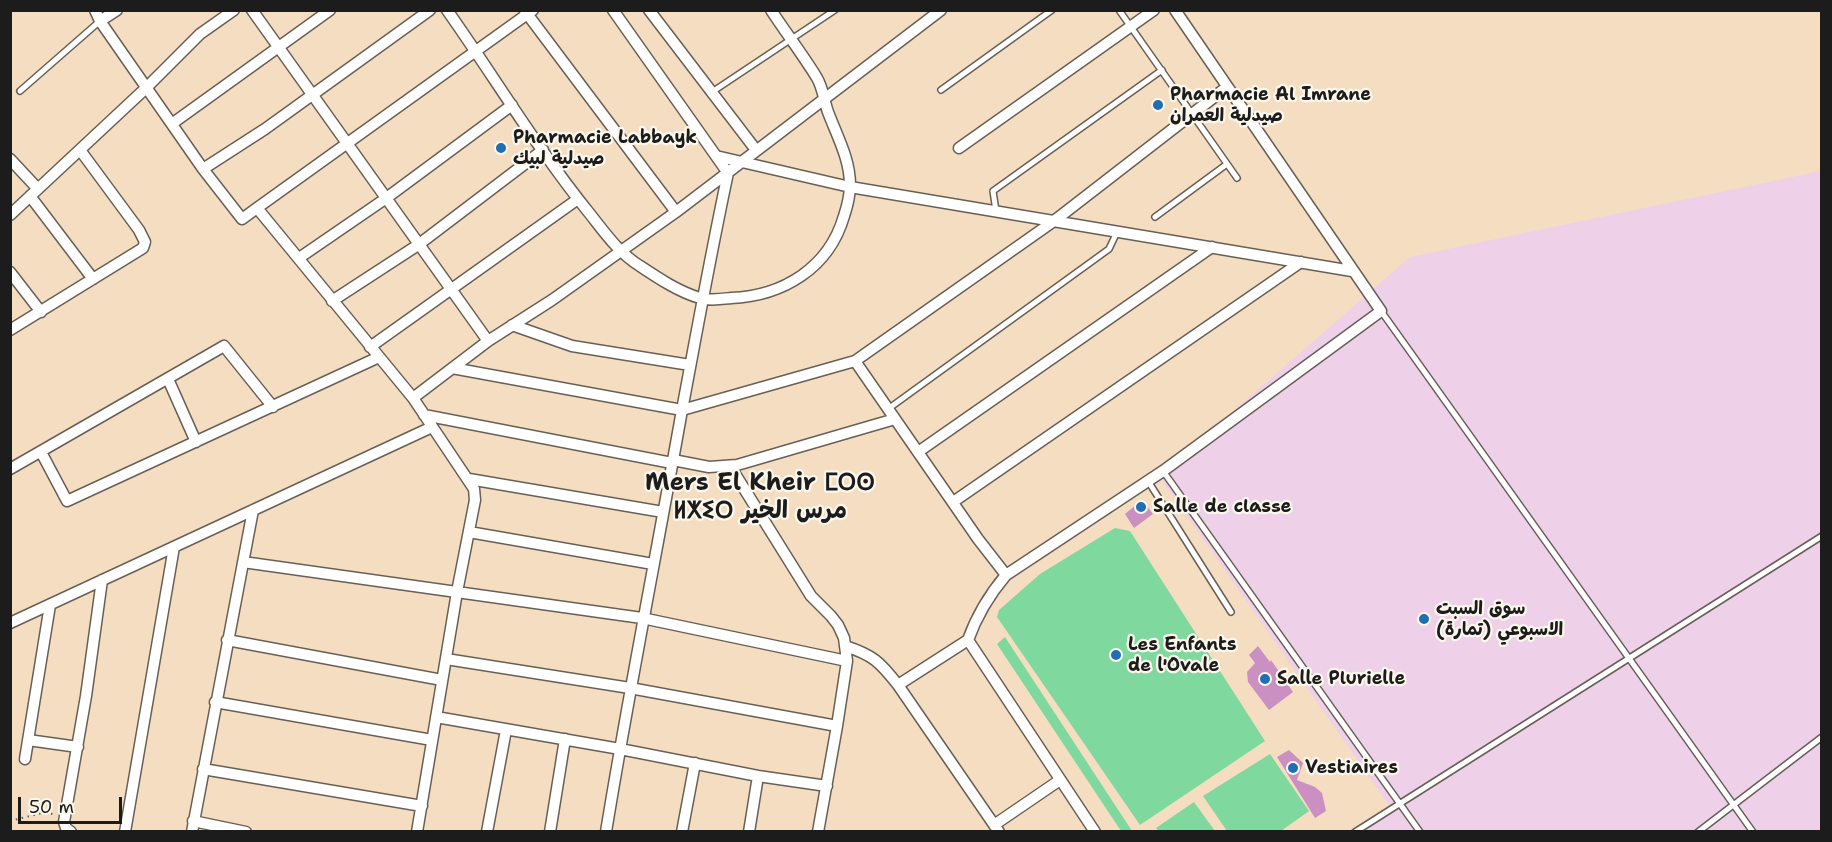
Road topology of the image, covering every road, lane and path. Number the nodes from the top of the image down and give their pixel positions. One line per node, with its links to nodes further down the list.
1 (117, 10): 17 (street)
2 (234, 10): 24 (street)
3 (252, 10): 20 (street)
4 (330, 10): 20 (street)
5 (430, 10): 28 (street)
6 (447, 10): 21 (street)
7 (613, 10): 38 (street)
8 (649, 10): 27 (street)
9 (771, 10): 19 (street)
10 (835, 10): 19 (lane)
11 (941, 10): 29 (street)
12 (1052, 10): 25 (lane)
13 (1119, 10): 18 (lane)
14 (1154, 10): 18 (street)
15 (1174, 10): 23 (street)
16 (528, 12): 21 (street); 51 (street)
17 (98, 16): 24 (street); 26 (lane)
18 (1131, 27): 22 (lane); 34 (street)
19 (791, 41): 27 (lane); 29 (street)
20 (279, 48): 28 (street); 32 (street)
21 (476, 51): 30 (street); 33 (street)
22 (1162, 70): 31 (lane); 50 (lane)
23 (1227, 87): 31 (street); 61 (street)
24 (146, 88): 32 (street); 35 (street)
25 (941, 90)
26 (20, 91)
27 (712, 92): 37 (street)
28 (313, 94): 33 (street); 42 (street)
29 (824, 99): 37 (street); 45 (street)
30 (512, 105): 36 (street); 47 (street)
31 (1192, 113): 41 (lane); 54 (street)
32 (172, 123): 42 (street)
33 (347, 145): 47 (street); 49 (street)
34 (959, 148)
35 (80, 150): 46 (street); 63 (street)
36 (543, 150): 48 (street); 56 (street)
37 (756, 150): 40 (street)
38 (716, 156): 40 (street); 43 (street)
39 (10, 159): 46 (street)
40 (740, 163): 43 (street); 45 (street)
41 (1227, 164): 44 (lane); 53 (lane)
42 (203, 169): 49 (street)
43 (728, 173): 51 (street); 65 (street)
44 (1237, 178)
45 (850, 187): 50 (street); 65 (street)
46 (34, 192): 52 (street); 63 (street)
47 (385, 198): 56 (street); 59 (street)
48 (578, 199): 58 (street); 64 (street)
49 (258, 208): 59 (street)
50 (996, 211): 54 (street)
51 (675, 212): 58 (street)
52 (10, 215)
53 (1155, 217)
54 (1054, 221): 55 (street); 74 (street)
55 (1118, 231): 57 (street); 80 (lane)
56 (418, 245): 64 (street); 66 (street)
57 (1212, 247): 60 (street); 87 (street)
58 (621, 252): 65 (street); 69 (street)
59 (299, 258): 66 (street)
60 (1301, 262): 61 (street); 94 (street)
61 (1352, 271): 67 (street)
62 (10, 272): 68 (street)
63 (93, 279): 68 (street)
64 (451, 290): 71 (street); 72 (street)
65 (701, 299): 75 (street)
66 (332, 301): 72 (street)
67 (1381, 311): 91 (street); 112 (lane)
68 (40, 312): 70 (street)
69 (512, 326): 71 (street); 75 (street)
70 (10, 330)
71 (488, 341): 76 (street)
72 (370, 347): 73 (street)
73 (379, 357): 78 (street); 79 (street)
74 (855, 361): 80 (street); 81 (street)
75 (690, 365): 81 (street)
76 (452, 368): 78 (street); 81 (street)
77 (168, 379): 79 (street); 85 (street); 86 (street)
78 (413, 398): 82 (street)
79 (273, 407): 85 (street)
80 (888, 409): 83 (street)
81 (682, 410): 88 (street)
82 (424, 415): 84 (street); 88 (street)
83 (895, 419): 87 (street); 89 (street)
84 (432, 427): 92 (street); 95 (street)
85 (196, 442): 86 (street)
86 (41, 452): 90 (street)
87 (918, 452): 94 (street)
88 (672, 462): 89 (street); 96 (street)
89 (730, 466): 111 (street)
90 (10, 469)
91 (1163, 471): 93 (street); 134 (lane)
92 (469, 479): 96 (street); 97 (street)
93 (1148, 481): 102 (street); 106 (lane)
94 (953, 502): 102 (street)
95 (253, 510): 99 (street); 100 (street)
96 (663, 512): 101 (street)
97 (469, 532): 101 (street); 104 (street)
98 (1821, 536): 112 (lane)
99 (174, 547): 103 (street); 142 (street)
100 (243, 562): 104 (street); 109 (street)
101 (653, 564): 107 (street)
102 (1006, 575): 110 (street)
103 (102, 580): 105 (street); 126 (street)
104 (457, 592): 107 (street); 113 (street)
105 (50, 605): 108 (street); 124 (street)
106 (1231, 612)
107 (642, 618): 114 (street); 117 (street)
108 (10, 623)
109 (227, 640): 115 (street); 118 (street)
110 (968, 640): 116 (street); 132 (street)
111 (845, 646): 114 (street); 116 (street)
112 (1629, 658): 134 (lane); 135 (lane)
113 (446, 659): 115 (street); 117 (street)
114 (847, 661): 120 (street)
115 (442, 680): 119 (street)
116 (898, 685): 140 (street)
117 (630, 688): 120 (street); 127 (street)
118 (216, 702): 125 (street); 130 (street)
119 (436, 717): 121 (street); 125 (street)
120 (837, 726): 133 (street)
121 (506, 730): 123 (street); 145 (street)
122 (1821, 737): 135 (lane)
123 (565, 739): 127 (street); 146 (street)
124 (28, 740): 126 (street); 128 (street)
125 (432, 740): 136 (street)
126 (78, 747): 137 (street)
127 (620, 749): 129 (street); 147 (street)
128 (25, 759)
129 (695, 763): 131 (street); 148 (street)
130 (203, 769): 136 (street); 139 (street)
131 (758, 776): 133 (street); 149 (street)
132 (1060, 780): 140 (street); 151 (street)
133 (826, 786): 150 (street)
134 (1400, 804): 152 (lane); 153 (lane)
135 (1734, 805): 154 (lane); 155 (lane)
136 (422, 806): 144 (street)
137 (65, 814): 138 (path); 141 (street)
138 (10, 821)
139 (192, 826): 143 (street)
140 (996, 828)
141 (71, 831)
142 (125, 831)
143 (246, 831)
144 (417, 831)
145 (487, 831)
146 (550, 831)
147 (606, 831)
148 (682, 831)
149 (748, 831)
150 (818, 831)
151 (1095, 831)
152 (1355, 831)
153 (1420, 831)
154 (1698, 831)
155 (1754, 831)

